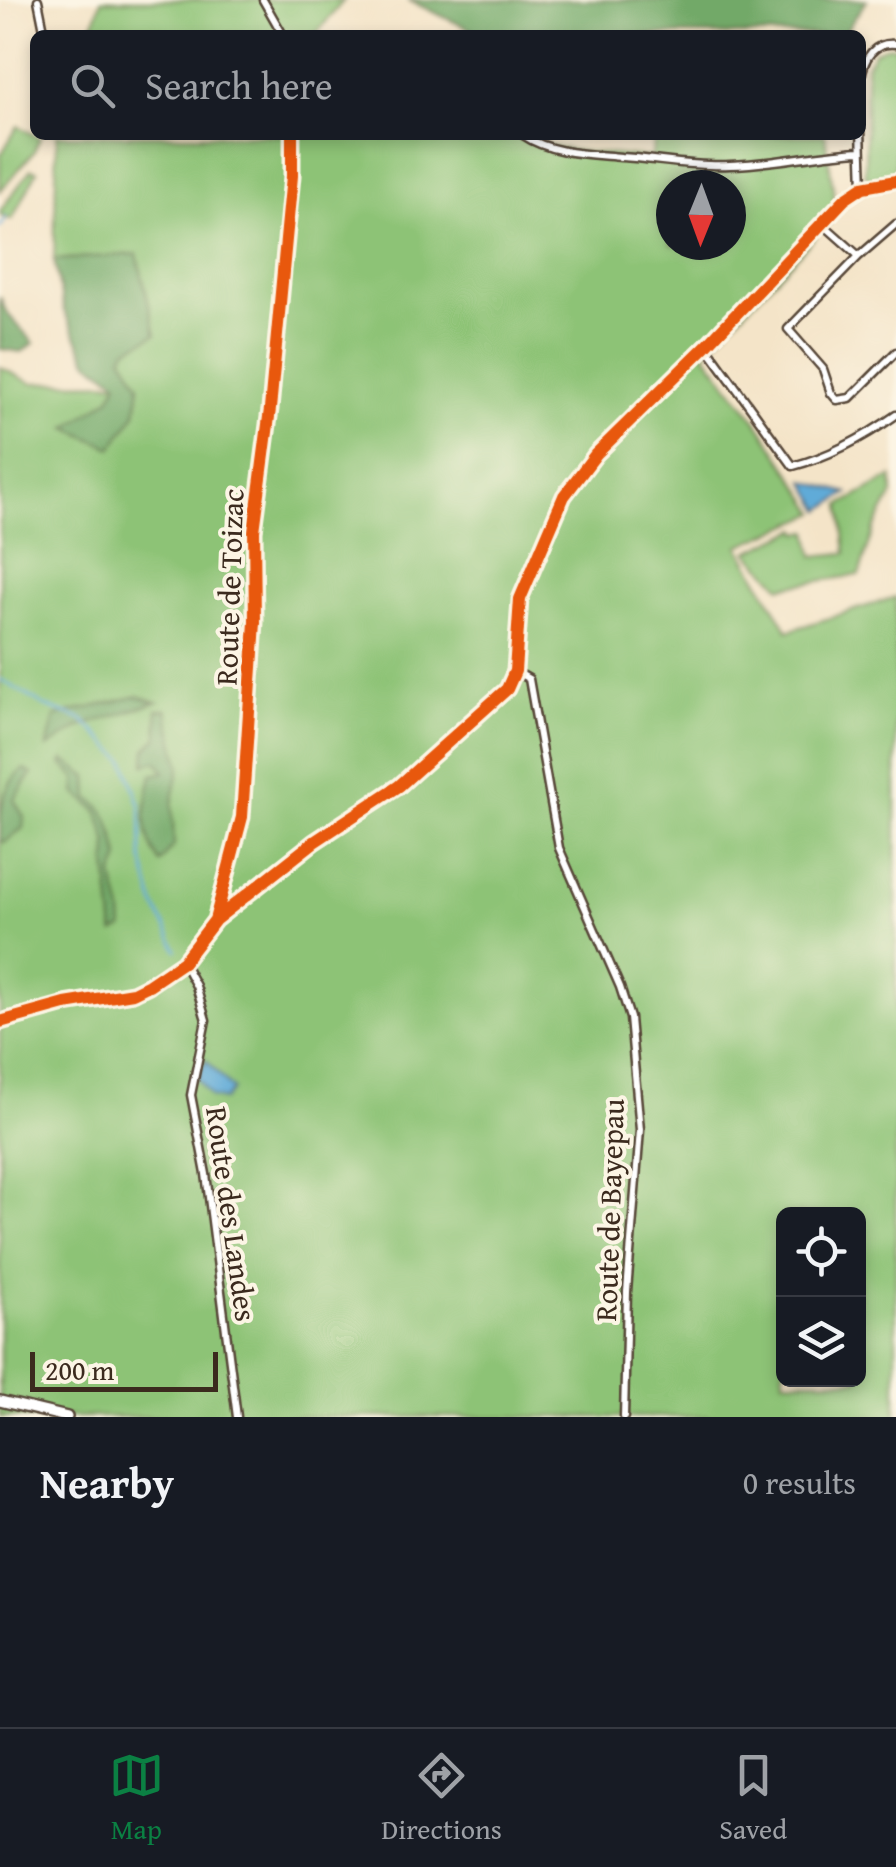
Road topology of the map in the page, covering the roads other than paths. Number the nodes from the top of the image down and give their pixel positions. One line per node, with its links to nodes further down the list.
1 (38, 0): 3 (street)
2 (264, 0): 4 (street)
3 (43, 30)
4 (282, 30)
5 (896, 44): 6 (street)
6 (866, 60)
7 (292, 140): 20 (street, Route de Toizac)
8 (529, 140): 10 (street)
9 (861, 140): 10 (street)
10 (861, 151): 12 (street)
11 (896, 181): 12 (street)
12 (863, 187): 14 (street)
13 (896, 224): 15 (street)
14 (824, 225): 15 (street); 16 (street)
15 (860, 256): 17 (street)
16 (706, 346): 18 (street); 19 (street)
17 (896, 352)
18 (896, 415)
19 (515, 671): 20 (street); 26 (street, Route de Bayepau)
20 (215, 920): 21 (street)
21 (183, 962): 22 (street); 25 (street, Route des Landes)
22 (0, 1022)
23 (0, 1400): 24 (street)
24 (67, 1417)
25 (237, 1417)
26 (624, 1417)

